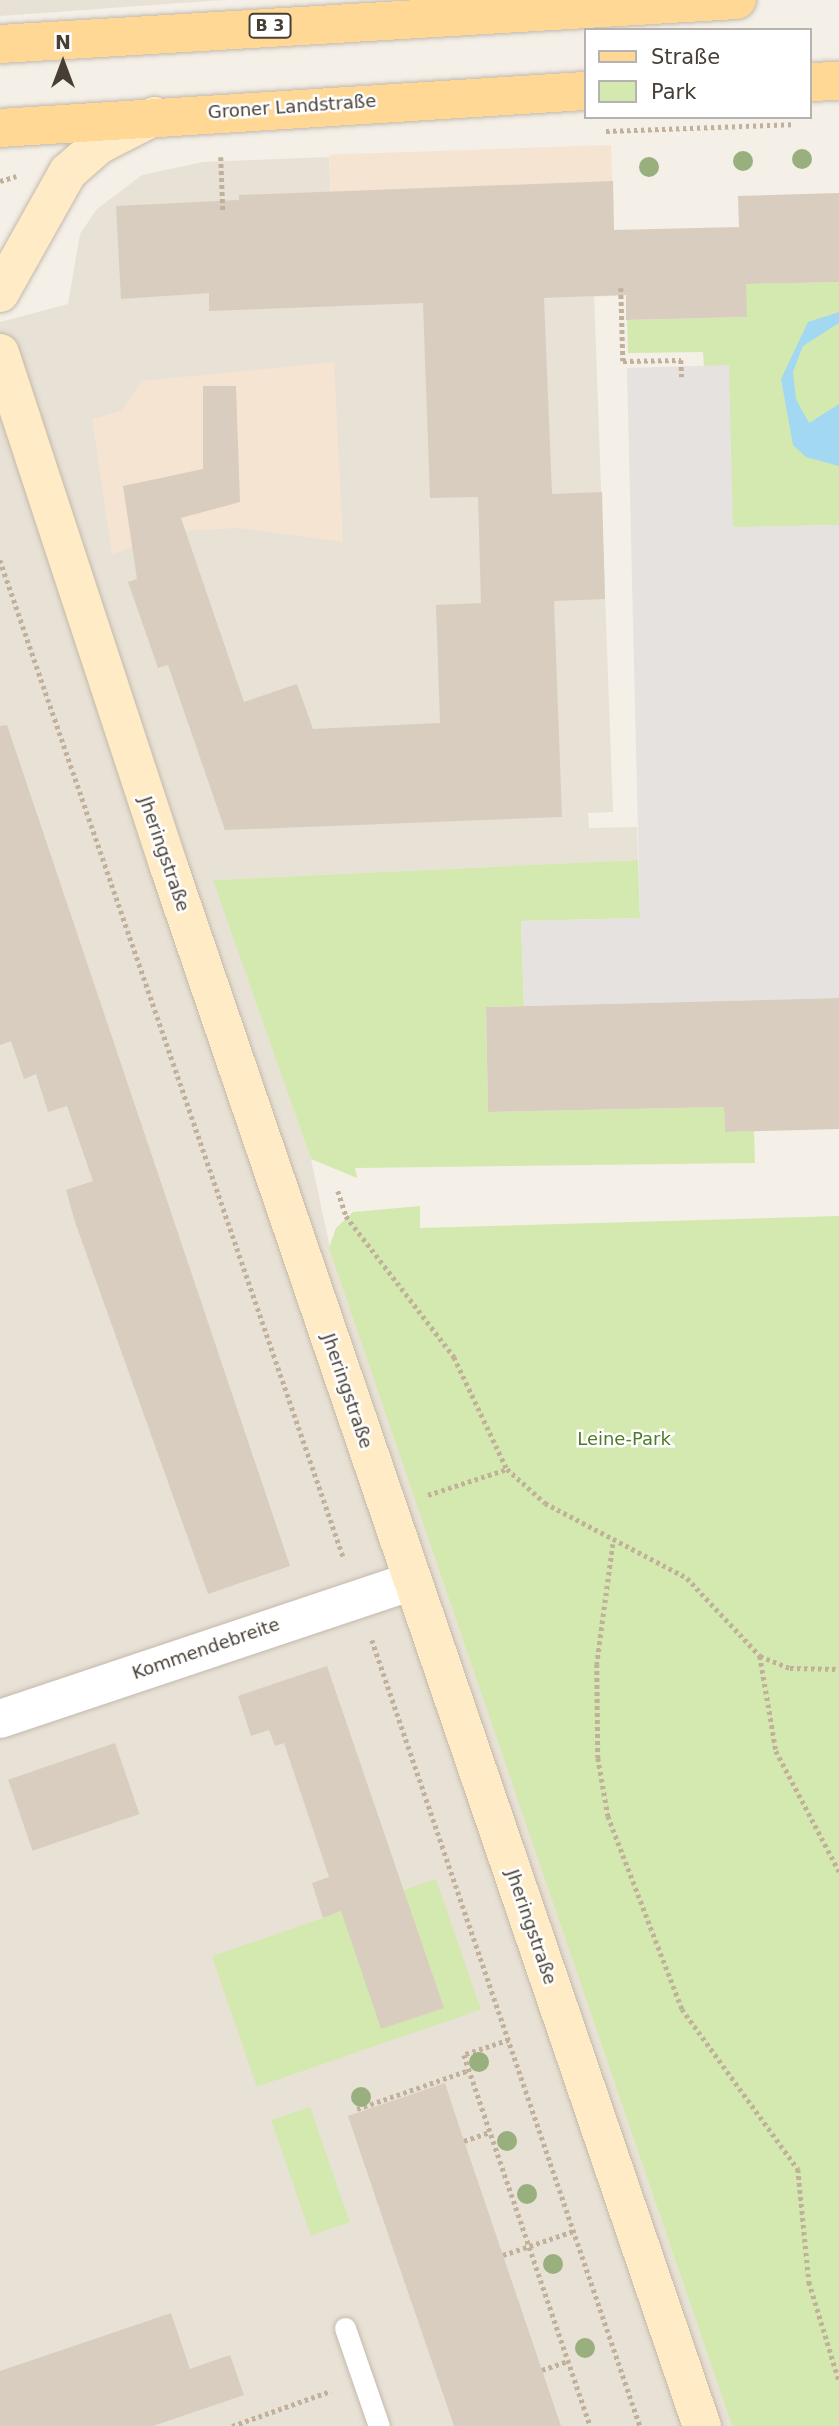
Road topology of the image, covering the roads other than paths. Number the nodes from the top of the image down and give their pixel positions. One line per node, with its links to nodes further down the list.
1 (737, 0): 2 (main road, B 3)
2 (0, 44)
3 (839, 81): 4 (main road)
4 (811, 82)
5 (584, 91): 6 (main road, Groner Landstraße)
6 (155, 116): 7 (main road, Groner Landstraße); 8 (main road)
7 (0, 128)
8 (0, 293)
9 (0, 353): 10 (main road, Jheringstraße)
10 (412, 1581): 11 (street, Kommendebreite); 14 (main road, Jheringstraße)
11 (0, 1719)
12 (345, 2328): 13 (lane)
13 (379, 2426)
14 (702, 2426)

